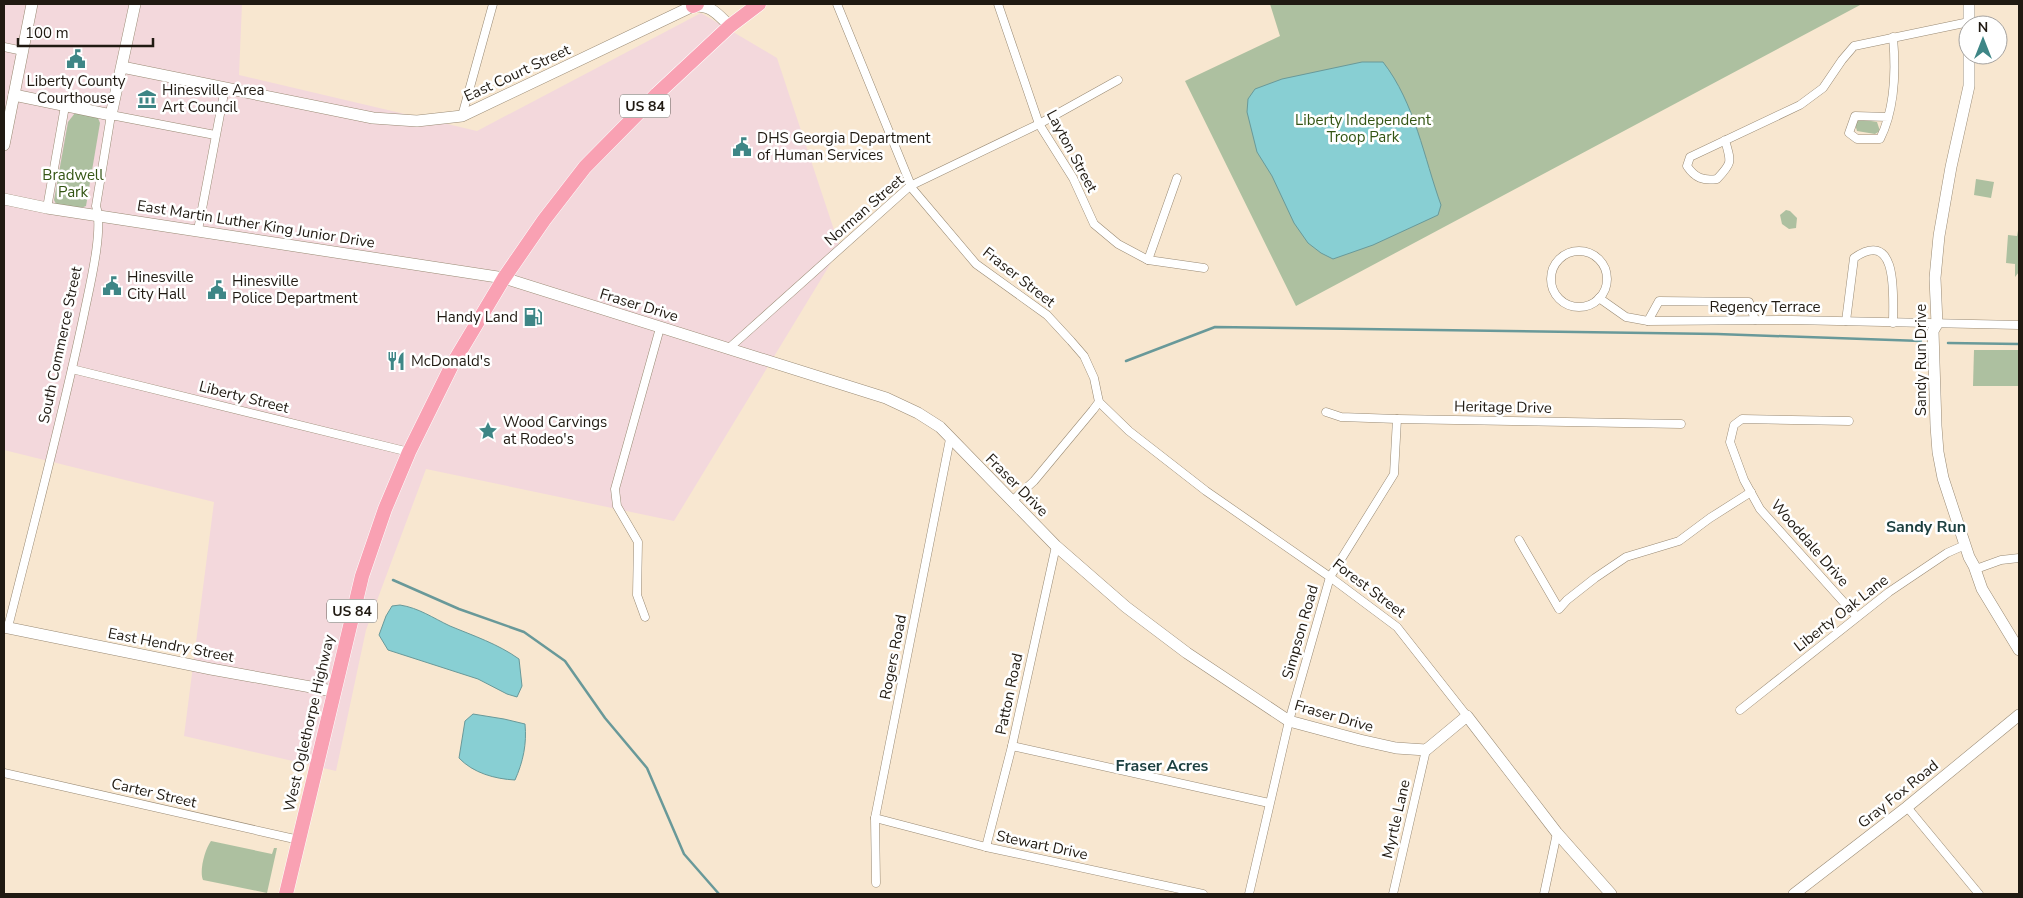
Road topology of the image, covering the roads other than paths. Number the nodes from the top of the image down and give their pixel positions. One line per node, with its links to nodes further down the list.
1 (32, 4): 12 (street)
2 (135, 4): 14 (street, South Commerce Street)
3 (493, 4): 20 (street)
4 (758, 4): 9 (highway, West Oglethorpe Highway / US 84)
5 (837, 4): 27 (street, Fraser Street)
6 (998, 4): 22 (street, Layton Street)
7 (695, 5): 9 (street, East Court Street); 20 (street, East Court Street)
8 (1958, 25): 10 (street)
9 (730, 26): 34 (highway, West Oglethorpe Highway / US 84)
10 (1893, 37): 21 (street); 24 (street)
11 (4, 47): 12 (street)
12 (23, 51): 17 (street)
13 (1969, 65): 40 (street, Sandy Run Drive)
14 (122, 67): 16 (street, East Court Street); 19 (street, South Commerce Street)
15 (1118, 80): 22 (street, Norman Street)
16 (225, 88): 20 (street, East Court Street); 23 (street)
17 (14, 95): 18 (street); 25 (street)
18 (65, 106): 19 (street); 29 (street)
19 (111, 115): 23 (street); 30 (street, South Commerce Street)
20 (462, 116)
21 (1888, 118): 21 (street)
22 (1039, 124): 27 (street, Norman Street); 32 (street, Layton Street)
23 (215, 135): 31 (street)
24 (1725, 140): 24 (street)
25 (4, 145)
26 (1177, 178): 32 (street)
27 (910, 186): 43 (street, Norman Street); 45 (street, Fraser Street)
28 (4, 199): 29 (street, East Martin Luther King Junior Drive)
29 (47, 208): 30 (street, East Martin Luther King Junior Drive)
30 (99, 216): 31 (street, East Martin Luther King Junior Drive); 44 (street, South Commerce Street)
31 (198, 230): 34 (street, East Martin Luther King Junior Drive)
32 (1148, 260): 33 (street, Layton Street)
33 (1204, 268)
34 (504, 278): 42 (street, Fraser Drive); 51 (highway, West Oglethorpe Highway / US 84)
35 (1599, 298): 35 (street); 37 (street, Regency Terrace)
36 (1755, 320): 37 (street, Regency Terrace); 37 (street); 38 (street, Regency Terrace)
37 (1648, 321)
38 (1846, 321): 39 (street, Regency Terrace); 39 (street)
39 (1894, 323): 40 (street, Regency Terrace)
40 (1937, 324): 41 (street, Regency Terrace); 55 (street, Sandy Run Drive)
41 (2019, 325)
42 (660, 328): 43 (street, Fraser Drive); 60 (street)
43 (728, 349): 50 (street, Fraser Drive)
44 (72, 369): 51 (street, Liberty Street); 62 (street, South Commerce Street)
45 (1099, 402): 53 (street); 59 (street, Forest Street)
46 (1326, 412): 47 (street, Heritage Drive)
47 (1398, 419): 49 (street, Heritage Drive); 59 (street, Simpson Road)
48 (1849, 421): 52 (street, Wooddale Drive)
49 (1681, 424)
50 (950, 439): 53 (street, Fraser Drive); 74 (street, Rogers Road)
51 (410, 452): 64 (highway, West Oglethorpe Highway / US 84)
52 (1751, 492): 54 (street); 61 (street, Wooddale Drive)
53 (1012, 501): 56 (street, Fraser Drive)
54 (1519, 540)
55 (1965, 545): 58 (street, Sandy Run Drive); 61 (street, Liberty Oak Lane)
56 (1056, 546): 68 (street, Fraser Drive); 69 (street, Patton Road)
57 (2019, 558): 58 (street)
58 (1976, 569): 63 (street, Sandy Run Drive)
59 (1330, 577): 67 (street, Forest Street); 68 (street, Simpson Road)
60 (645, 617)
61 (1857, 617): 65 (street, Liberty Oak Lane)
62 (6, 627): 64 (street, East Hendry Street)
63 (2019, 650)
64 (333, 692): 76 (highway, West Oglethorpe Highway / US 84)
65 (1740, 710)
66 (2019, 715): 73 (street, Gray Fox Road)
67 (1467, 716): 70 (street); 75 (street, Forest Street)
68 (1289, 721): 70 (street, Fraser Drive); 72 (street, Simpson Road)
69 (1012, 746): 72 (street); 77 (street, Patton Road)
70 (1426, 750): 82 (street, Myrtle Lane)
71 (4, 773): 76 (street, Carter Street)
72 (1269, 803): 81 (street, Simpson Road)
73 (1907, 807): 85 (street, Gray Fox Road); 86 (street)
74 (875, 818): 77 (street, Stewart Drive); 78 (street, Rogers Road)
75 (1557, 833): 83 (street); 84 (street, Forest Street)
76 (299, 840): 79 (highway, West Oglethorpe Highway / US 84)
77 (986, 847): 80 (street, Stewart Drive)
78 (876, 883)
79 (286, 894)
80 (1204, 894)
81 (1249, 894)
82 (1393, 894)
83 (1544, 894)
84 (1611, 894)
85 (1794, 894)
86 (1979, 894)

